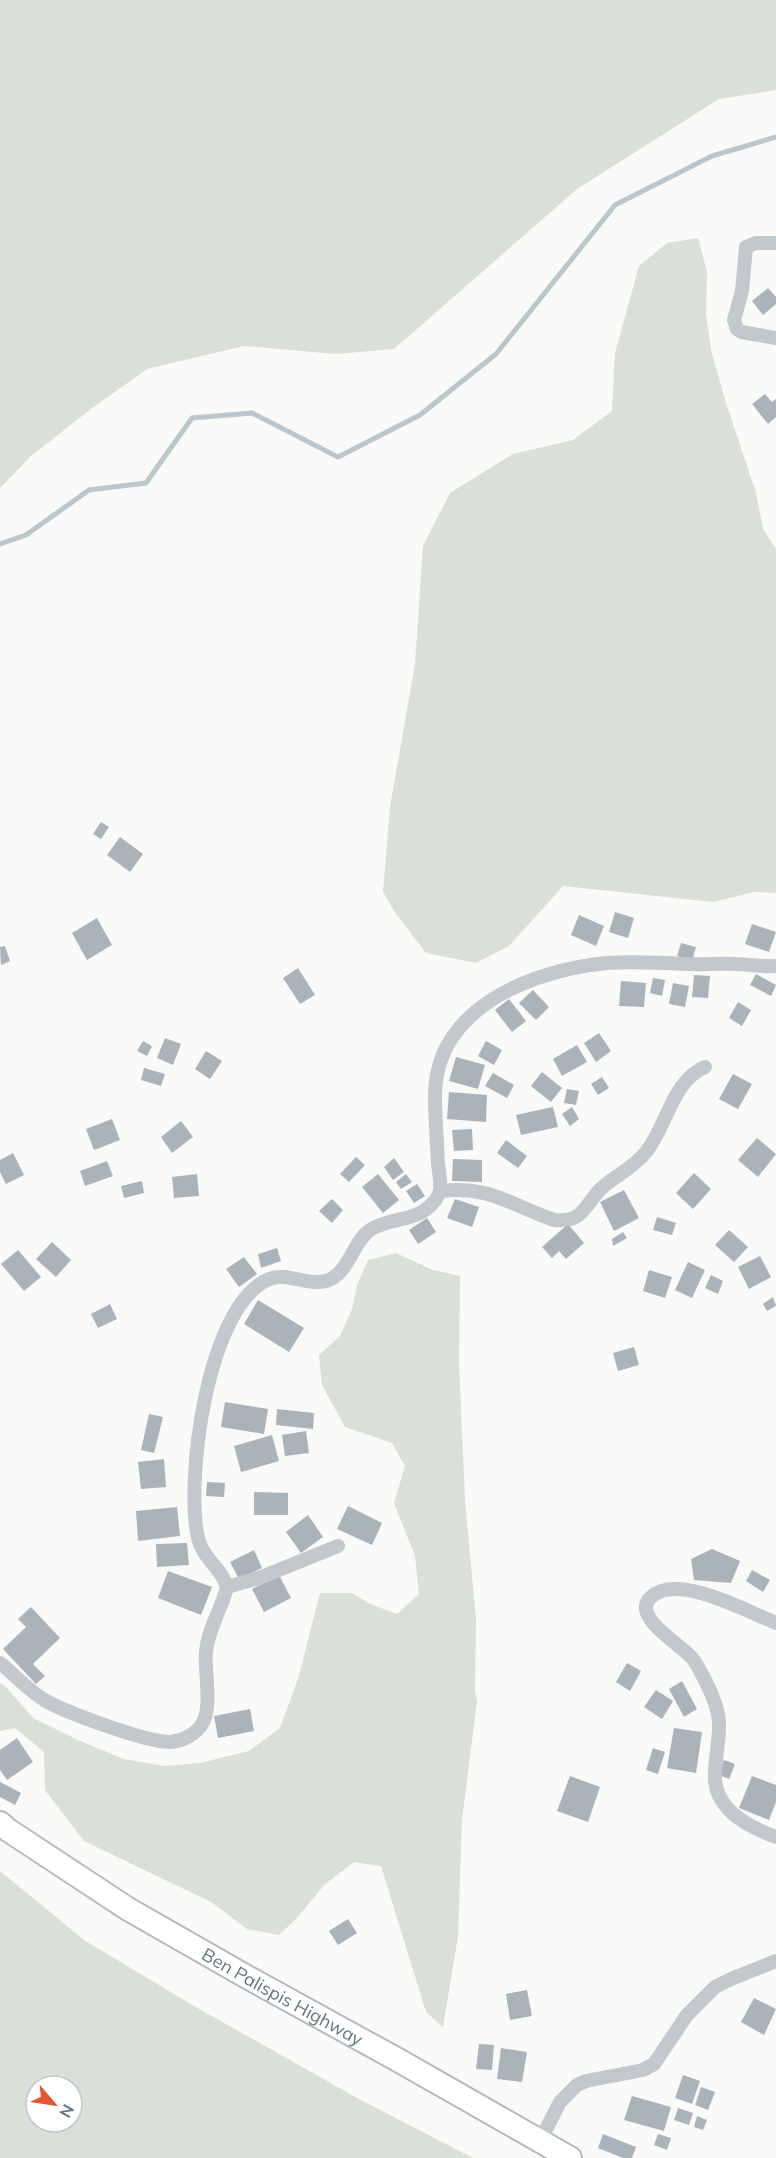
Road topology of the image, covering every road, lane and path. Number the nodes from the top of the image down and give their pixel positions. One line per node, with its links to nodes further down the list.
1 (776, 243): 2 (street)
2 (776, 338)
3 (776, 966): 5 (street)
4 (705, 1067): 5 (street)
5 (440, 1191): 7 (street)
6 (338, 1546): 7 (street)
7 (227, 1587): 9 (street)
8 (776, 1623): 11 (street)
9 (0, 1663)
10 (0, 1823): 13 (main road, Ben Palispis Highway)
11 (776, 1837)
12 (776, 1961): 13 (street)
13 (540, 2141): 14 (main road, Ben Palispis Highway)
14 (570, 2158)

